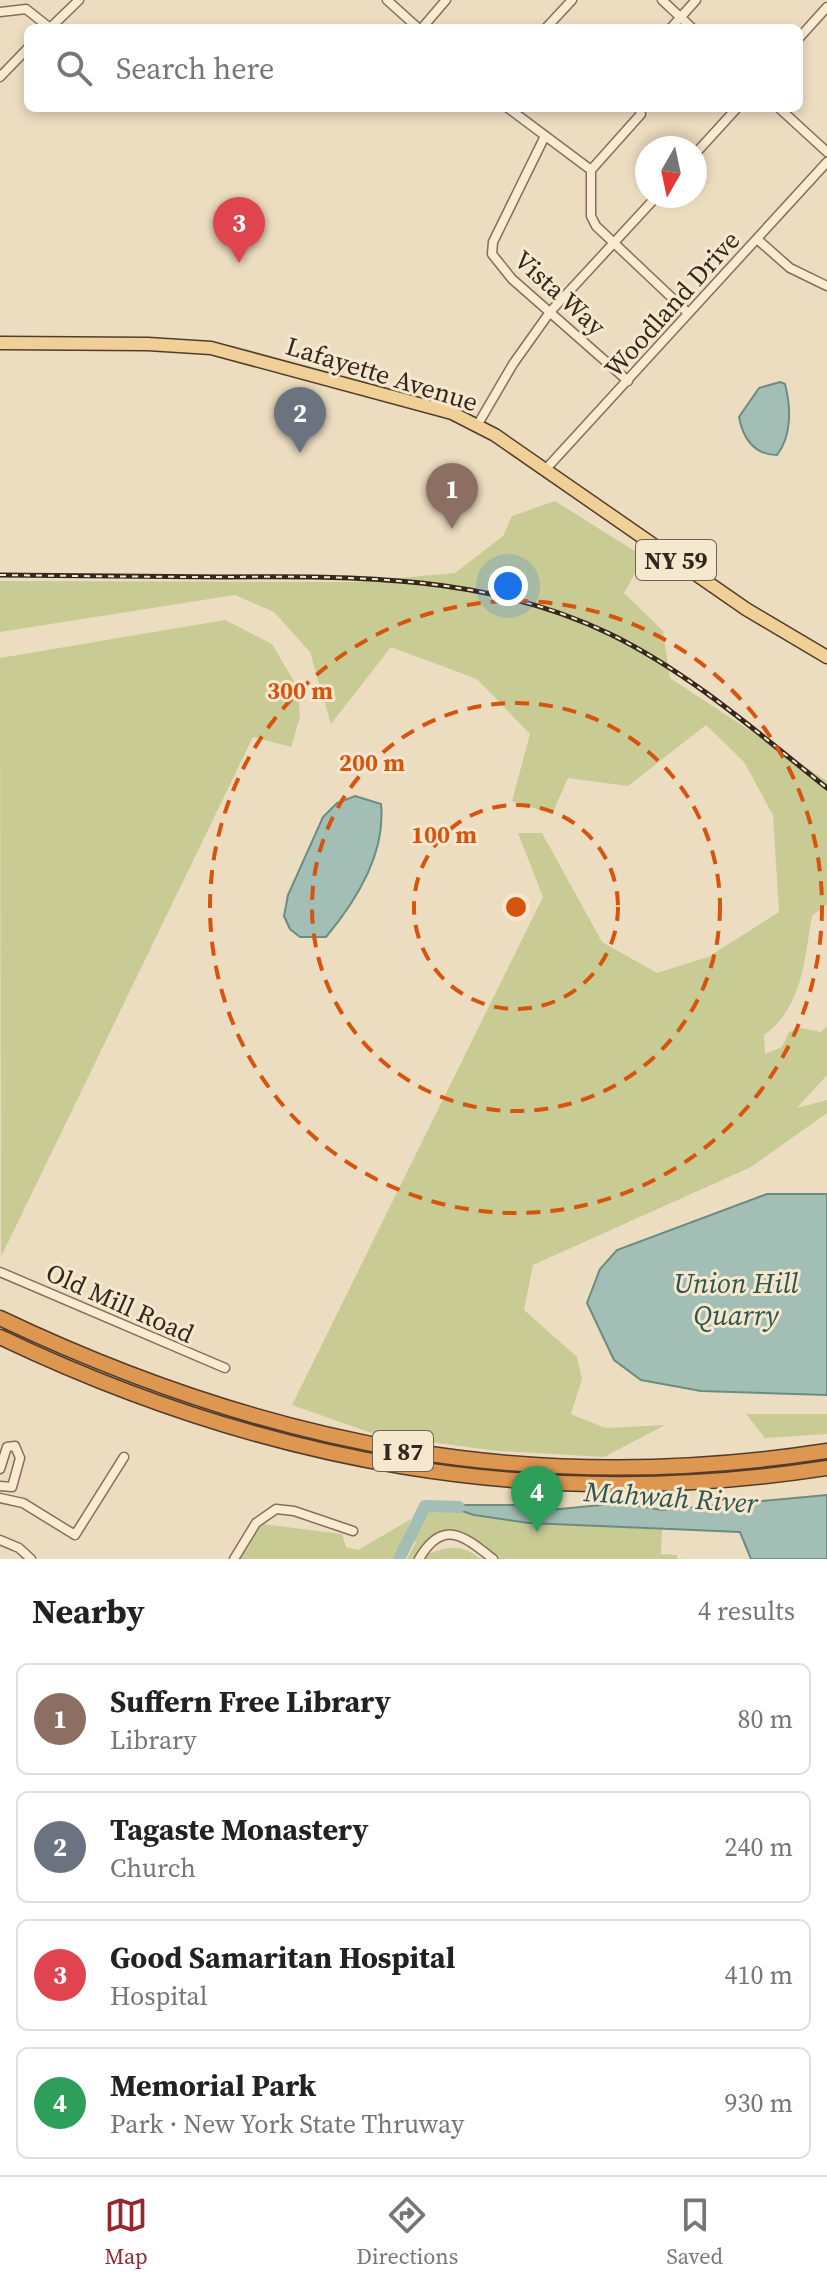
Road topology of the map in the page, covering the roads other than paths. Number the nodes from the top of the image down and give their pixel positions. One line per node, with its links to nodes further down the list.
1 (79, 0): 11 (street)
2 (387, 0): 12 (street)
3 (446, 0): 13 (street)
4 (572, 0): 14 (street)
5 (662, 0): 9 (street)
6 (696, 0): 9 (street)
7 (827, 7): 17 (street)
8 (0, 12): 10 (street)
9 (681, 17): 15 (street); 16 (street)
10 (45, 24)
11 (54, 24)
12 (415, 24)
13 (424, 24)
14 (552, 24)
15 (675, 24)
16 (688, 24)
17 (803, 34)
18 (24, 52): 19 (street)
19 (0, 77)
20 (513, 112): 24 (street)
21 (640, 112): 28 (street)
22 (733, 112): 25 (street)
23 (783, 112): 26 (street)
24 (544, 138): 28 (street); 33 (street, Vista Way)
25 (707, 141)
26 (827, 152)
27 (827, 162): 30 (street, Woodland Drive)
28 (591, 170): 31 (street)
29 (646, 208): 31 (street)
30 (757, 239): 32 (street); 34 (street, Woodland Drive)
31 (614, 243): 33 (street); 34 (street)
32 (827, 286)
33 (550, 312): 36 (street, Vista Way); 37 (street)
34 (687, 312): 36 (street, Woodland Drive)
35 (0, 343): 37 (main road, Lafayette Avenue / NY 59)
36 (628, 381): 38 (street, Woodland Drive)
37 (478, 424): 38 (main road, Lafayette Avenue / NY 59)
38 (545, 470): 39 (main road, Lafayette Avenue / NY 59)
39 (827, 657)
40 (0, 1272): 43 (street, Old Mill Road)
41 (0, 1318): 44 (highway, I 87)
42 (0, 1337): 46 (highway, I 87)
43 (225, 1368)
44 (827, 1451)
45 (124, 1457): 49 (street)
46 (827, 1468)
47 (0, 1469): 48 (street)
48 (0, 1486)
49 (0, 1498)
50 (353, 1531): 53 (street)
51 (0, 1540): 52 (street)
52 (31, 1559)
53 (234, 1559)
54 (419, 1559): 55 (street)
55 (493, 1559)

